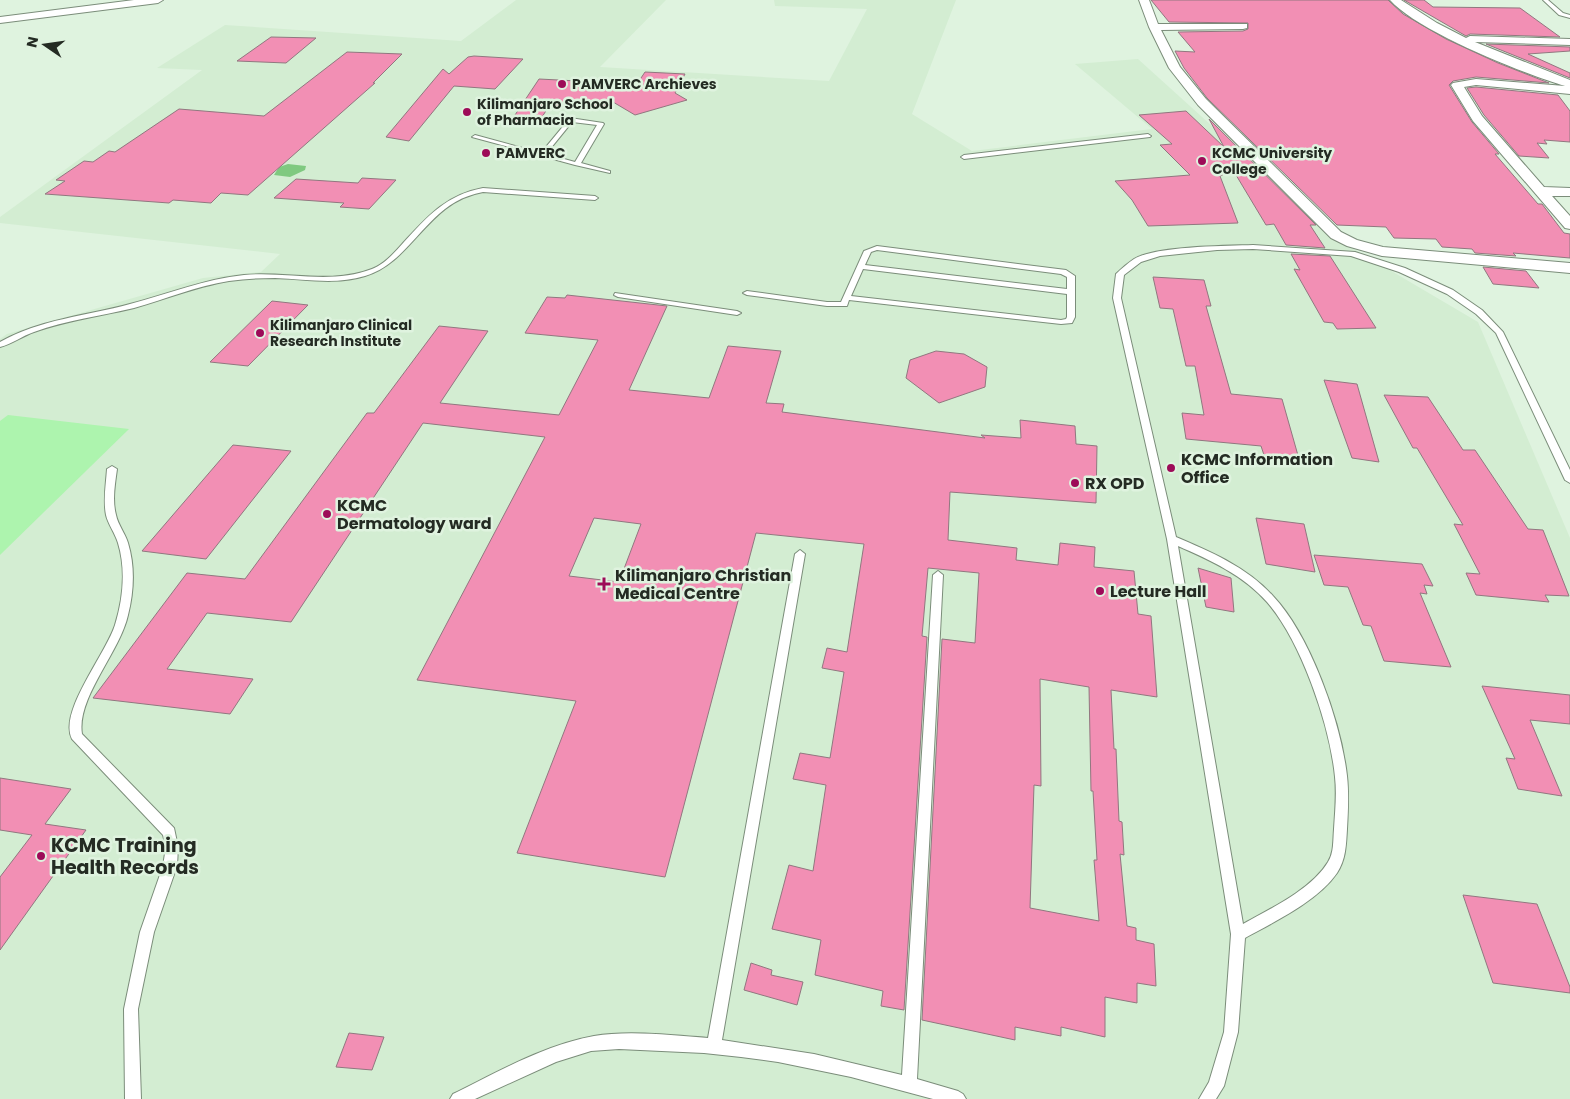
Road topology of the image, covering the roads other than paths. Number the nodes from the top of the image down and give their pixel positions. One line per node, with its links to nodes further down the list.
1 (158, 0): 6 (street)
2 (1144, 0): 8 (street)
3 (1394, 0): 9 (street)
4 (1545, 0): 5 (lane)
5 (1570, 17)
6 (0, 20)
7 (1243, 26): 8 (street)
8 (1154, 27): 24 (street)
9 (1462, 38): 10 (street); 11 (street)
10 (1570, 42)
11 (1570, 84)
12 (1570, 90): 19 (street)
13 (1148, 136): 16 (lane)
14 (475, 137): 15 (lane)
15 (544, 153): 17 (lane); 17 (lane)
16 (964, 157)
17 (577, 164): 18 (lane)
18 (608, 172)
19 (1541, 191): 20 (street); 22 (street)
20 (1570, 192)
21 (595, 198): 30 (lane)
22 (1570, 225)
23 (861, 267): 25 (lane); 25 (lane); 28 (lane)
24 (1570, 268)
25 (1071, 292): 28 (lane)
26 (747, 294): 28 (lane)
27 (618, 295): 29 (lane)
28 (848, 298)
29 (737, 313)
30 (0, 345)
31 (112, 469): 39 (lane)
32 (1570, 480): 33 (lane)
33 (1172, 539): 36 (lane); 36 (lane)
34 (800, 554): 37 (lane)
35 (938, 575): 38 (lane)
36 (1238, 934): 42 (lane)
37 (714, 1045): 38 (lane); 40 (lane)
38 (909, 1083): 41 (lane)
39 (133, 1099)
40 (458, 1099)
41 (958, 1099)
42 (1207, 1099)

